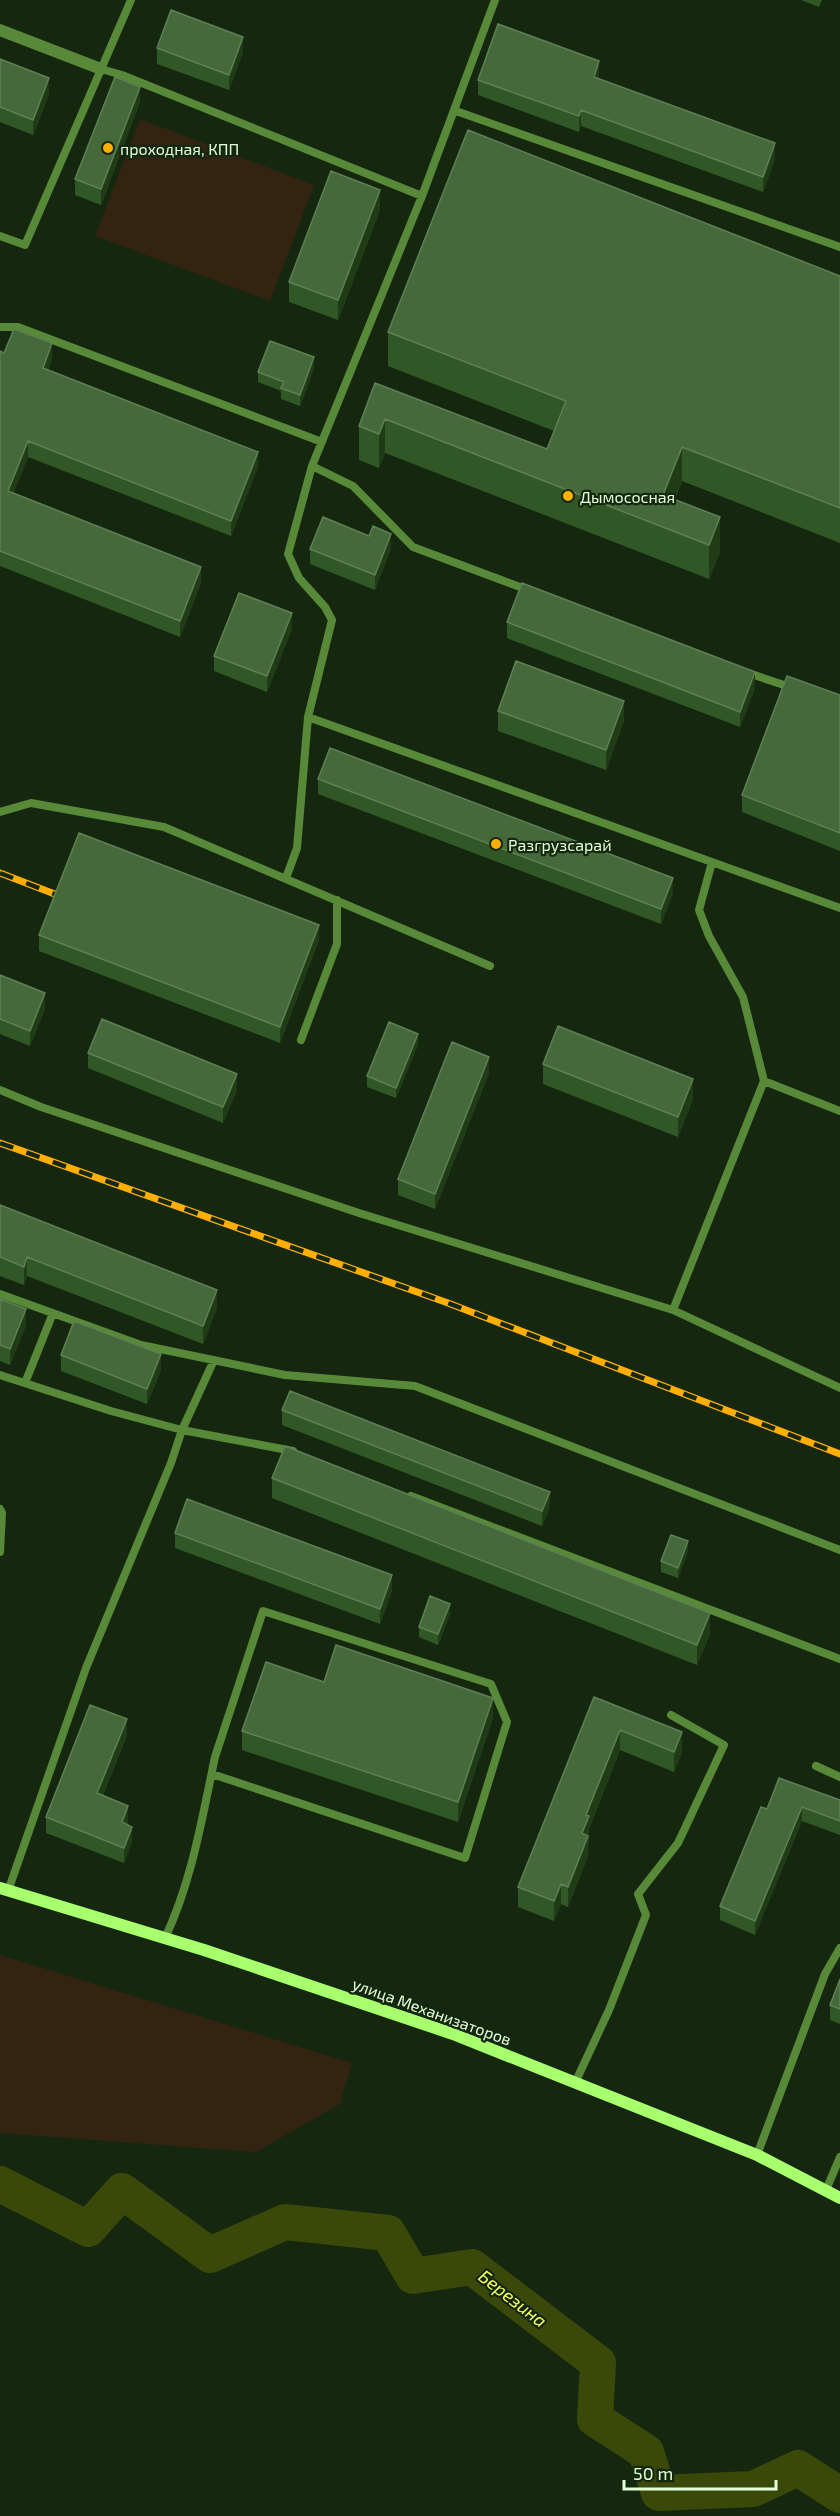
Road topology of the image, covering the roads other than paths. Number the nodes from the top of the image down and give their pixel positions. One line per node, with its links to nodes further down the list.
1 (131, 0): 4 (lane)
2 (495, 0): 5 (lane)
3 (0, 30): 4 (street)
4 (101, 69): 6 (lane); 7 (lane)
5 (456, 111): 6 (lane); 8 (lane)
6 (422, 196): 10 (lane)
7 (0, 236)
8 (840, 247)
9 (0, 327): 10 (lane)
10 (322, 442): 11 (lane)
11 (312, 466): 12 (lane); 15 (lane)
12 (536, 593)
13 (737, 668): 14 (lane)
14 (800, 691)
15 (309, 717): 17 (lane); 18 (lane)
16 (0, 812): 18 (lane)
17 (712, 862): 20 (lane); 23 (lane)
18 (286, 878): 19 (lane)
19 (337, 900): 21 (lane); 22 (lane)
20 (840, 908)
21 (490, 966)
22 (301, 1040)
23 (764, 1081): 25 (lane); 27 (lane)
24 (0, 1090): 27 (lane)
25 (840, 1112)
26 (0, 1294): 28 (lane)
27 (673, 1310): 32 (lane)
28 (53, 1313): 29 (lane); 31 (lane)
29 (214, 1360): 33 (lane); 37 (lane)
30 (0, 1375): 31 (lane)
31 (25, 1383): 33 (lane)
32 (840, 1388)
33 (183, 1430): 34 (lane); 44 (lane)
34 (300, 1454)
35 (399, 1492): 39 (lane)
36 (0, 1509): 38 (lane)
37 (840, 1550)
38 (0, 1552)
39 (840, 1659)
40 (671, 1715): 47 (lane)
41 (816, 1766): 43 (lane)
42 (212, 1774): 42 (lane); 45 (lane)
43 (840, 1777)
44 (4, 1889): 45 (street, улица Механизаторов)
45 (165, 1938): 47 (street, улица Механизаторов)
46 (840, 1948): 48 (lane)
47 (575, 2083): 48 (street, улица Механизаторов)
48 (757, 2155): 50 (street, улица Механизаторов)
49 (840, 2157): 50 (lane)
50 (826, 2190): 51 (street, улица Механизаторов)
51 (840, 2198)

